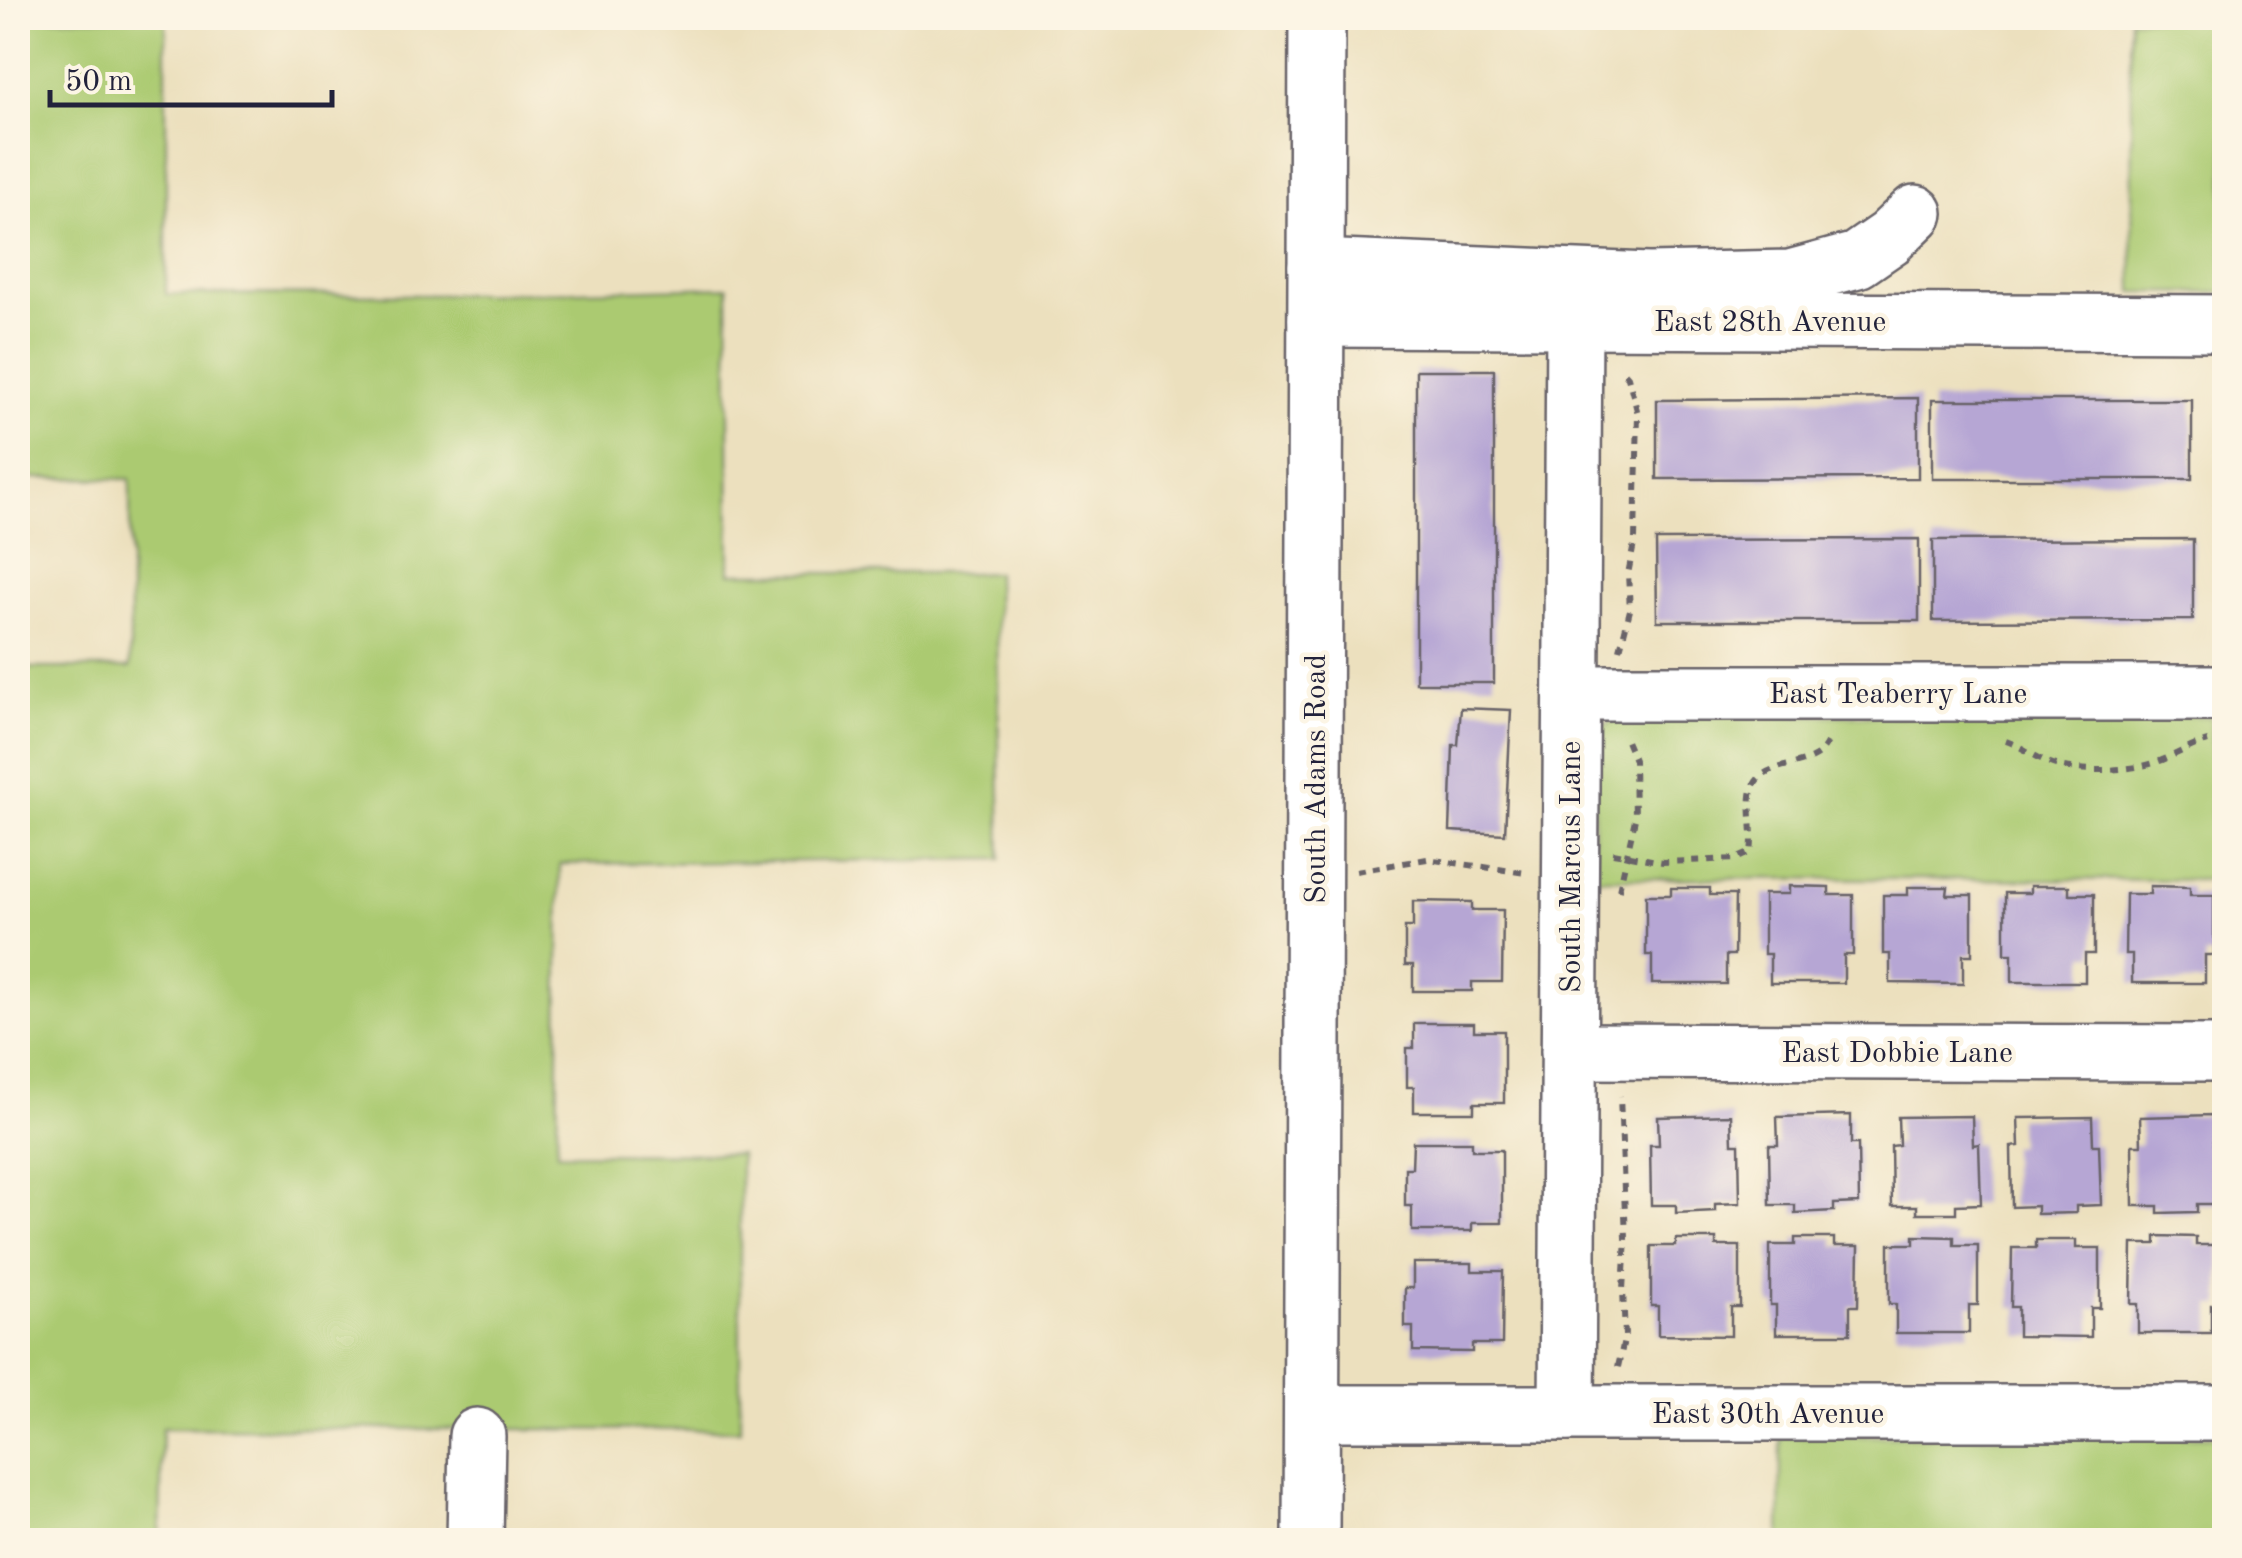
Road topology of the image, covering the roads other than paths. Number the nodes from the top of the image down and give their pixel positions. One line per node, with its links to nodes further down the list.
1 (1318, 18): 3 (street, South Adams Road)
2 (1914, 214): 3 (street)
3 (1316, 293): 4 (street, East 28th Avenue); 10 (street, South Adams Road)
4 (1574, 320): 5 (street, East 28th Avenue); 6 (street, South Marcus Lane)
5 (2224, 323)
6 (1589, 693): 7 (street, East Teaberry Lane); 8 (street, South Marcus Lane)
7 (2224, 693)
8 (1590, 1051): 9 (street, East Dobbie Lane); 11 (street, South Marcus Lane)
9 (2224, 1053)
10 (1312, 1413): 11 (street, East 30th Avenue); 15 (street, South Adams Road)
11 (1566, 1413): 12 (street, East 30th Avenue)
12 (2224, 1413)
13 (478, 1436): 14 (street)
14 (476, 1540)
15 (1311, 1540)

